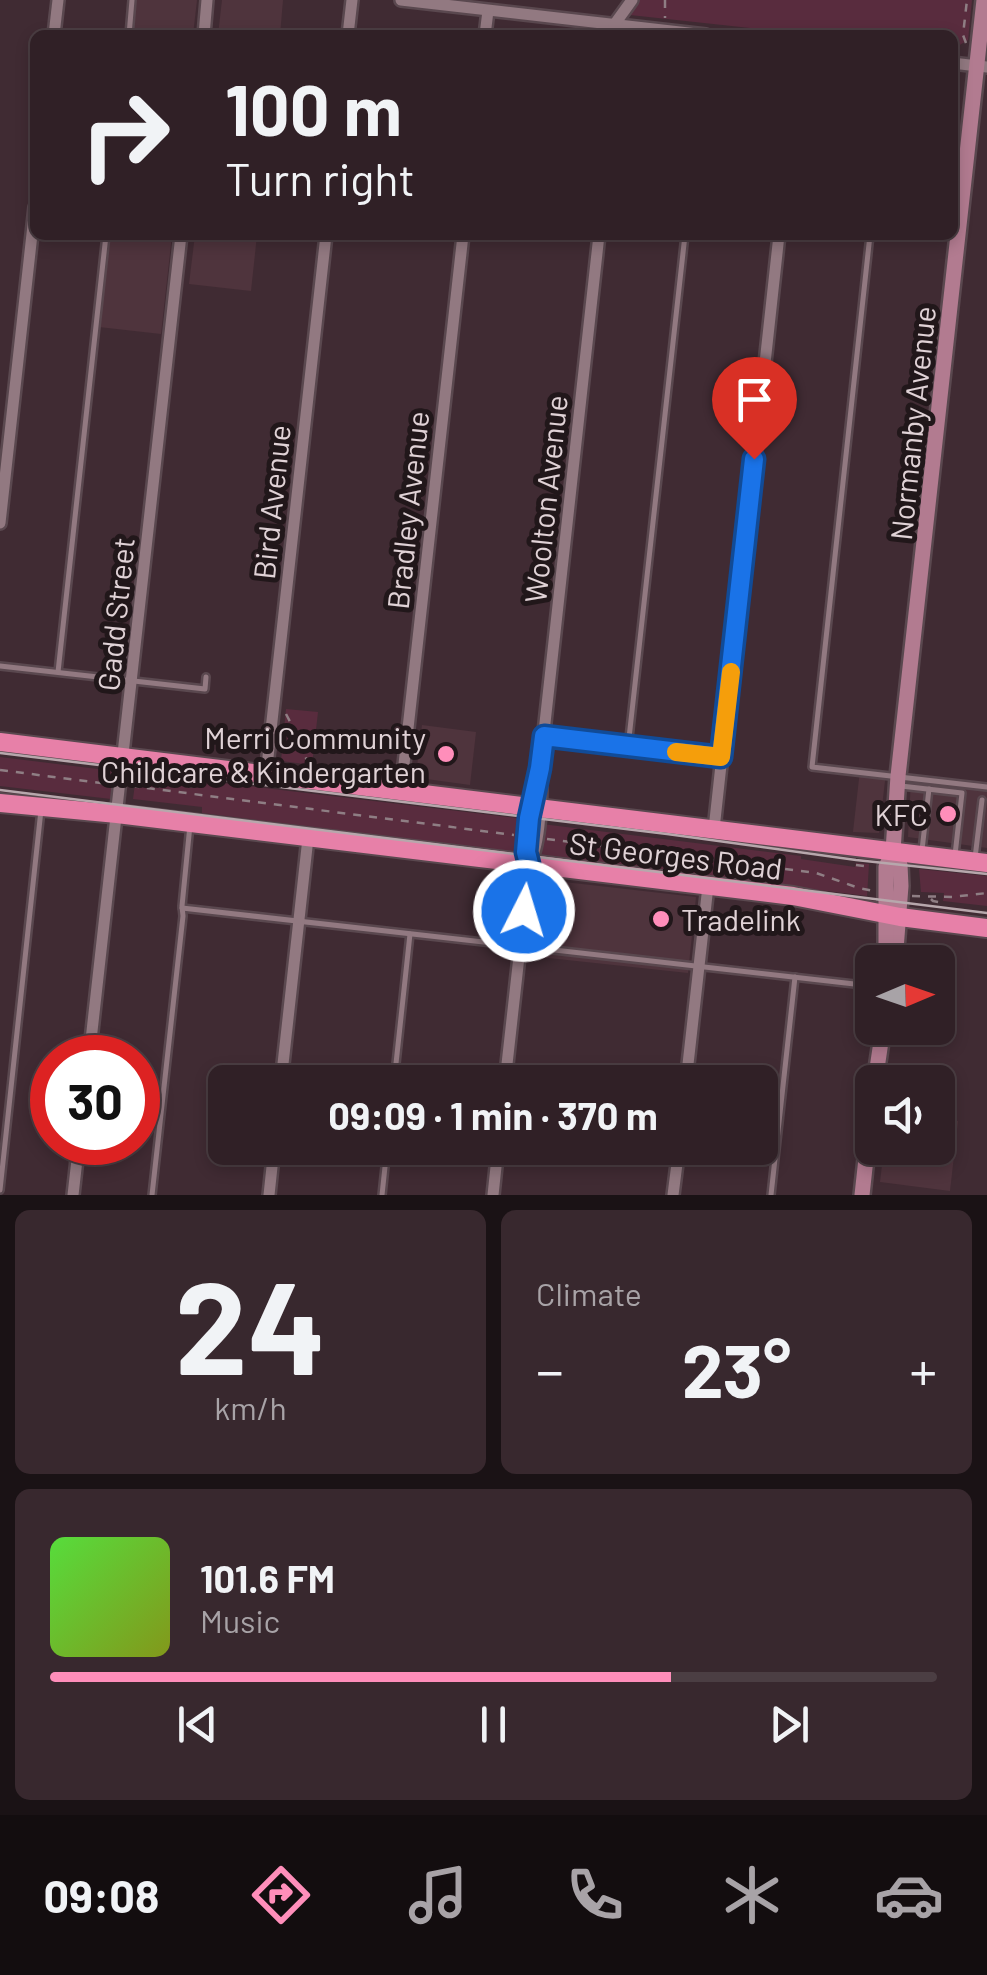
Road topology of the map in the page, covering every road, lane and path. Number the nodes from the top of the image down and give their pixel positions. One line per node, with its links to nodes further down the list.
1 (58, 0): 12 (street)
2 (132, 0): 13 (lane)
3 (208, 0): 14 (street)
4 (352, 0): 15 (street)
5 (401, 0): 10 (street)
6 (632, 0): 17 (street)
7 (665, 0): 11 (path)
8 (967, 0): 18 (path)
9 (984, 0): 19 (main road, Normanby Avenue)
10 (488, 11): 16 (street); 17 (street)
11 (665, 20)
12 (55, 30)
13 (129, 30)
14 (205, 30)
15 (349, 30)
16 (486, 30)
17 (620, 30)
18 (966, 50)
19 (982, 66): 43 (main road, Normanby Avenue)
20 (31, 240): 29 (street)
21 (105, 240): 31 (lane)
22 (180, 240): 33 (street, Gadd Street)
23 (325, 240): 42 (street, Bird Avenue)
24 (462, 240): 49 (street, Bradley Avenue)
25 (598, 240): 35 (street, Woolton Avenue)
26 (684, 240): 37 (lane)
27 (778, 240): 38 (street)
28 (869, 240): 43 (lane)
29 (0, 523)
30 (0, 666): 31 (lane)
31 (58, 672): 33 (lane)
32 (206, 678): 33 (lane)
33 (132, 681): 39 (street, Gadd Street)
34 (285, 713): 40 (path)
35 (544, 736): 37 (lane); 53 (street, Woolton Avenue)
36 (0, 742): 39 (highway, St Georges Road)
37 (628, 747): 38 (lane)
38 (721, 757): 56 (street)
39 (124, 758): 42 (highway, St Georges Road); 44 (street, Gadd Street)
40 (308, 766)
41 (0, 770): 44 (path)
42 (266, 775): 49 (highway, St Georges Road)
43 (898, 781): 46 (lane); 47 (lane); 59 (main road, Normanby Avenue)
44 (120, 785): 48 (path); 54 (street, Gadd Street)
45 (199, 787): 48 (path)
46 (987, 787)
47 (928, 788): 60 (lane); 61 (lane)
48 (159, 790): 57 (path)
49 (401, 791): 53 (highway, St Georges Road)
50 (982, 800): 63 (lane)
51 (0, 803): 52 (highway, St Georges Road)
52 (41, 808): 54 (highway, St Georges Road); 94 (lane)
53 (535, 808): 56 (highway, St Georges Road); 57 (street, Woolton Avenue)
54 (117, 814): 55 (highway, St Georges Road); 83 (street, Gadd Street)
55 (190, 823): 58 (highway, St Georges Road); 72 (lane)
56 (722, 830): 59 (highway, St Georges Road); 62 (path)
57 (532, 837): 62 (path); 64 (street, Woolton Avenue)
58 (308, 838): 64 (highway, St Georges Road); 74 (street)
59 (893, 851): 60 (highway, St Georges Road); 68 (main road, Normanby Avenue)
60 (922, 854): 61 (highway, St Georges Road)
61 (954, 858): 63 (highway, St Georges Road)
62 (726, 862): 67 (path); 68 (path)
63 (981, 862)
64 (529, 864): 67 (highway, St Georges Road); 79 (street, Woolton Avenue)
65 (856, 865): 66 (path)
66 (871, 867)
67 (716, 887): 73 (highway, St Georges Road); 80 (street)
68 (893, 894): 70 (path); 73 (main road, Normanby Avenue)
69 (987, 894): 70 (path)
70 (930, 898): 71 (path)
71 (943, 903)
72 (182, 908): 74 (lane); 96 (lane)
73 (892, 915): 75 (highway, St Georges Road); 77 (main road, Normanby Avenue); 78 (main road, Normanby Avenue)
74 (299, 922): 76 (lane); 84 (street)
75 (987, 928)
76 (410, 934): 79 (lane); 85 (lane)
77 (888, 945)
78 (894, 945)
79 (520, 947): 80 (lane); 86 (street, Woolton Avenue)
80 (698, 966): 81 (lane); 87 (street)
81 (796, 977): 82 (lane); 101 (lane)
82 (855, 984)
83 (92, 1035)
84 (283, 1065)
85 (396, 1065)
86 (507, 1065)
87 (688, 1065)
88 (76, 1165): 95 (street)
89 (272, 1165): 97 (street)
90 (385, 1165): 98 (lane)
91 (496, 1165): 99 (street)
92 (676, 1165): 100 (street)
93 (865, 1165): 102 (main road)
94 (0, 1190)
95 (73, 1195)
96 (152, 1195)
97 (268, 1195)
98 (382, 1195)
99 (493, 1195)
100 (673, 1195)
101 (771, 1195)
102 (862, 1195)

